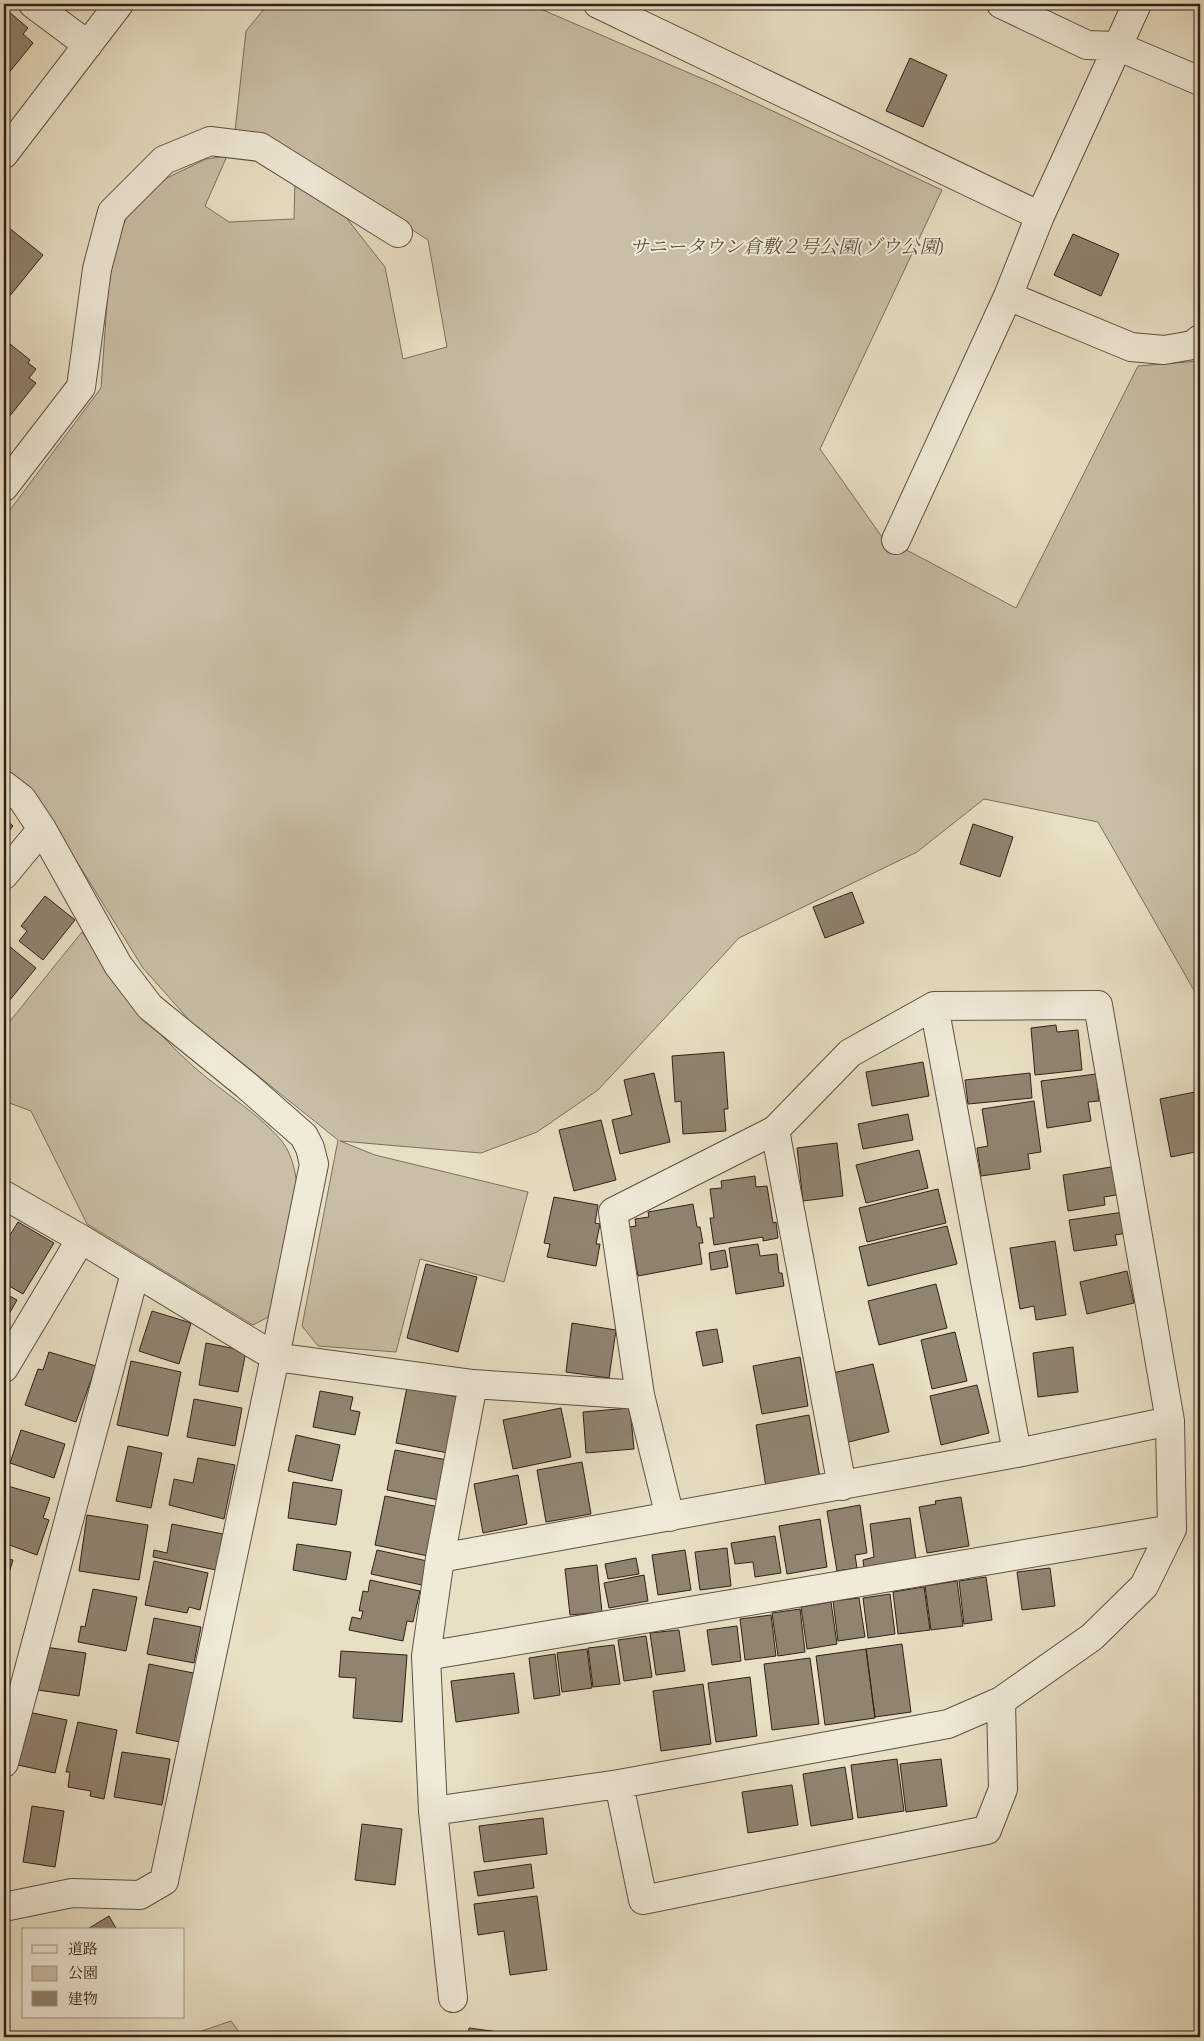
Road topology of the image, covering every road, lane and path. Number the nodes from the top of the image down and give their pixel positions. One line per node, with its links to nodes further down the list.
1 (33, 4): 6 (street)
2 (119, 4): 6 (street)
3 (598, 4): 10 (street)
4 (1001, 4): 7 (street)
5 (1137, 4): 7 (street)
6 (88, 45): 9 (street)
7 (1117, 46): 8 (street); 10 (street)
8 (1200, 81)
9 (4, 154)
10 (1040, 216): 12 (street)
11 (398, 233): 14 (street)
12 (1008, 296): 13 (street); 15 (street)
13 (1200, 339)
14 (4, 487)
15 (896, 540)
16 (4, 785): 17 (street)
17 (42, 829): 18 (street); 24 (street)
18 (4, 875)
19 (934, 1006): 20 (street); 28 (street); 29 (street)
20 (775, 1130): 27 (street); 30 (street)
21 (4, 1195): 22 (street)
22 (81, 1239): 23 (street); 25 (street)
23 (136, 1273): 24 (street); 36 (street)
24 (275, 1357): 26 (street); 39 (street)
25 (4, 1368)
26 (473, 1384): 27 (street); 33 (street)
27 (640, 1395): 31 (street)
28 (1170, 1421): 29 (street); 32 (street)
29 (1017, 1454): 30 (street)
30 (842, 1486): 31 (street)
31 (670, 1517): 33 (street)
32 (1172, 1529): 34 (street); 35 (street)
33 (440, 1558): 34 (street)
34 (426, 1656): 38 (street)
35 (1001, 1701): 37 (street); 37 (street)
36 (4, 1763)
37 (619, 1784): 38 (street)
38 (433, 1811): 40 (street)
39 (4, 1906)
40 (454, 1998)

